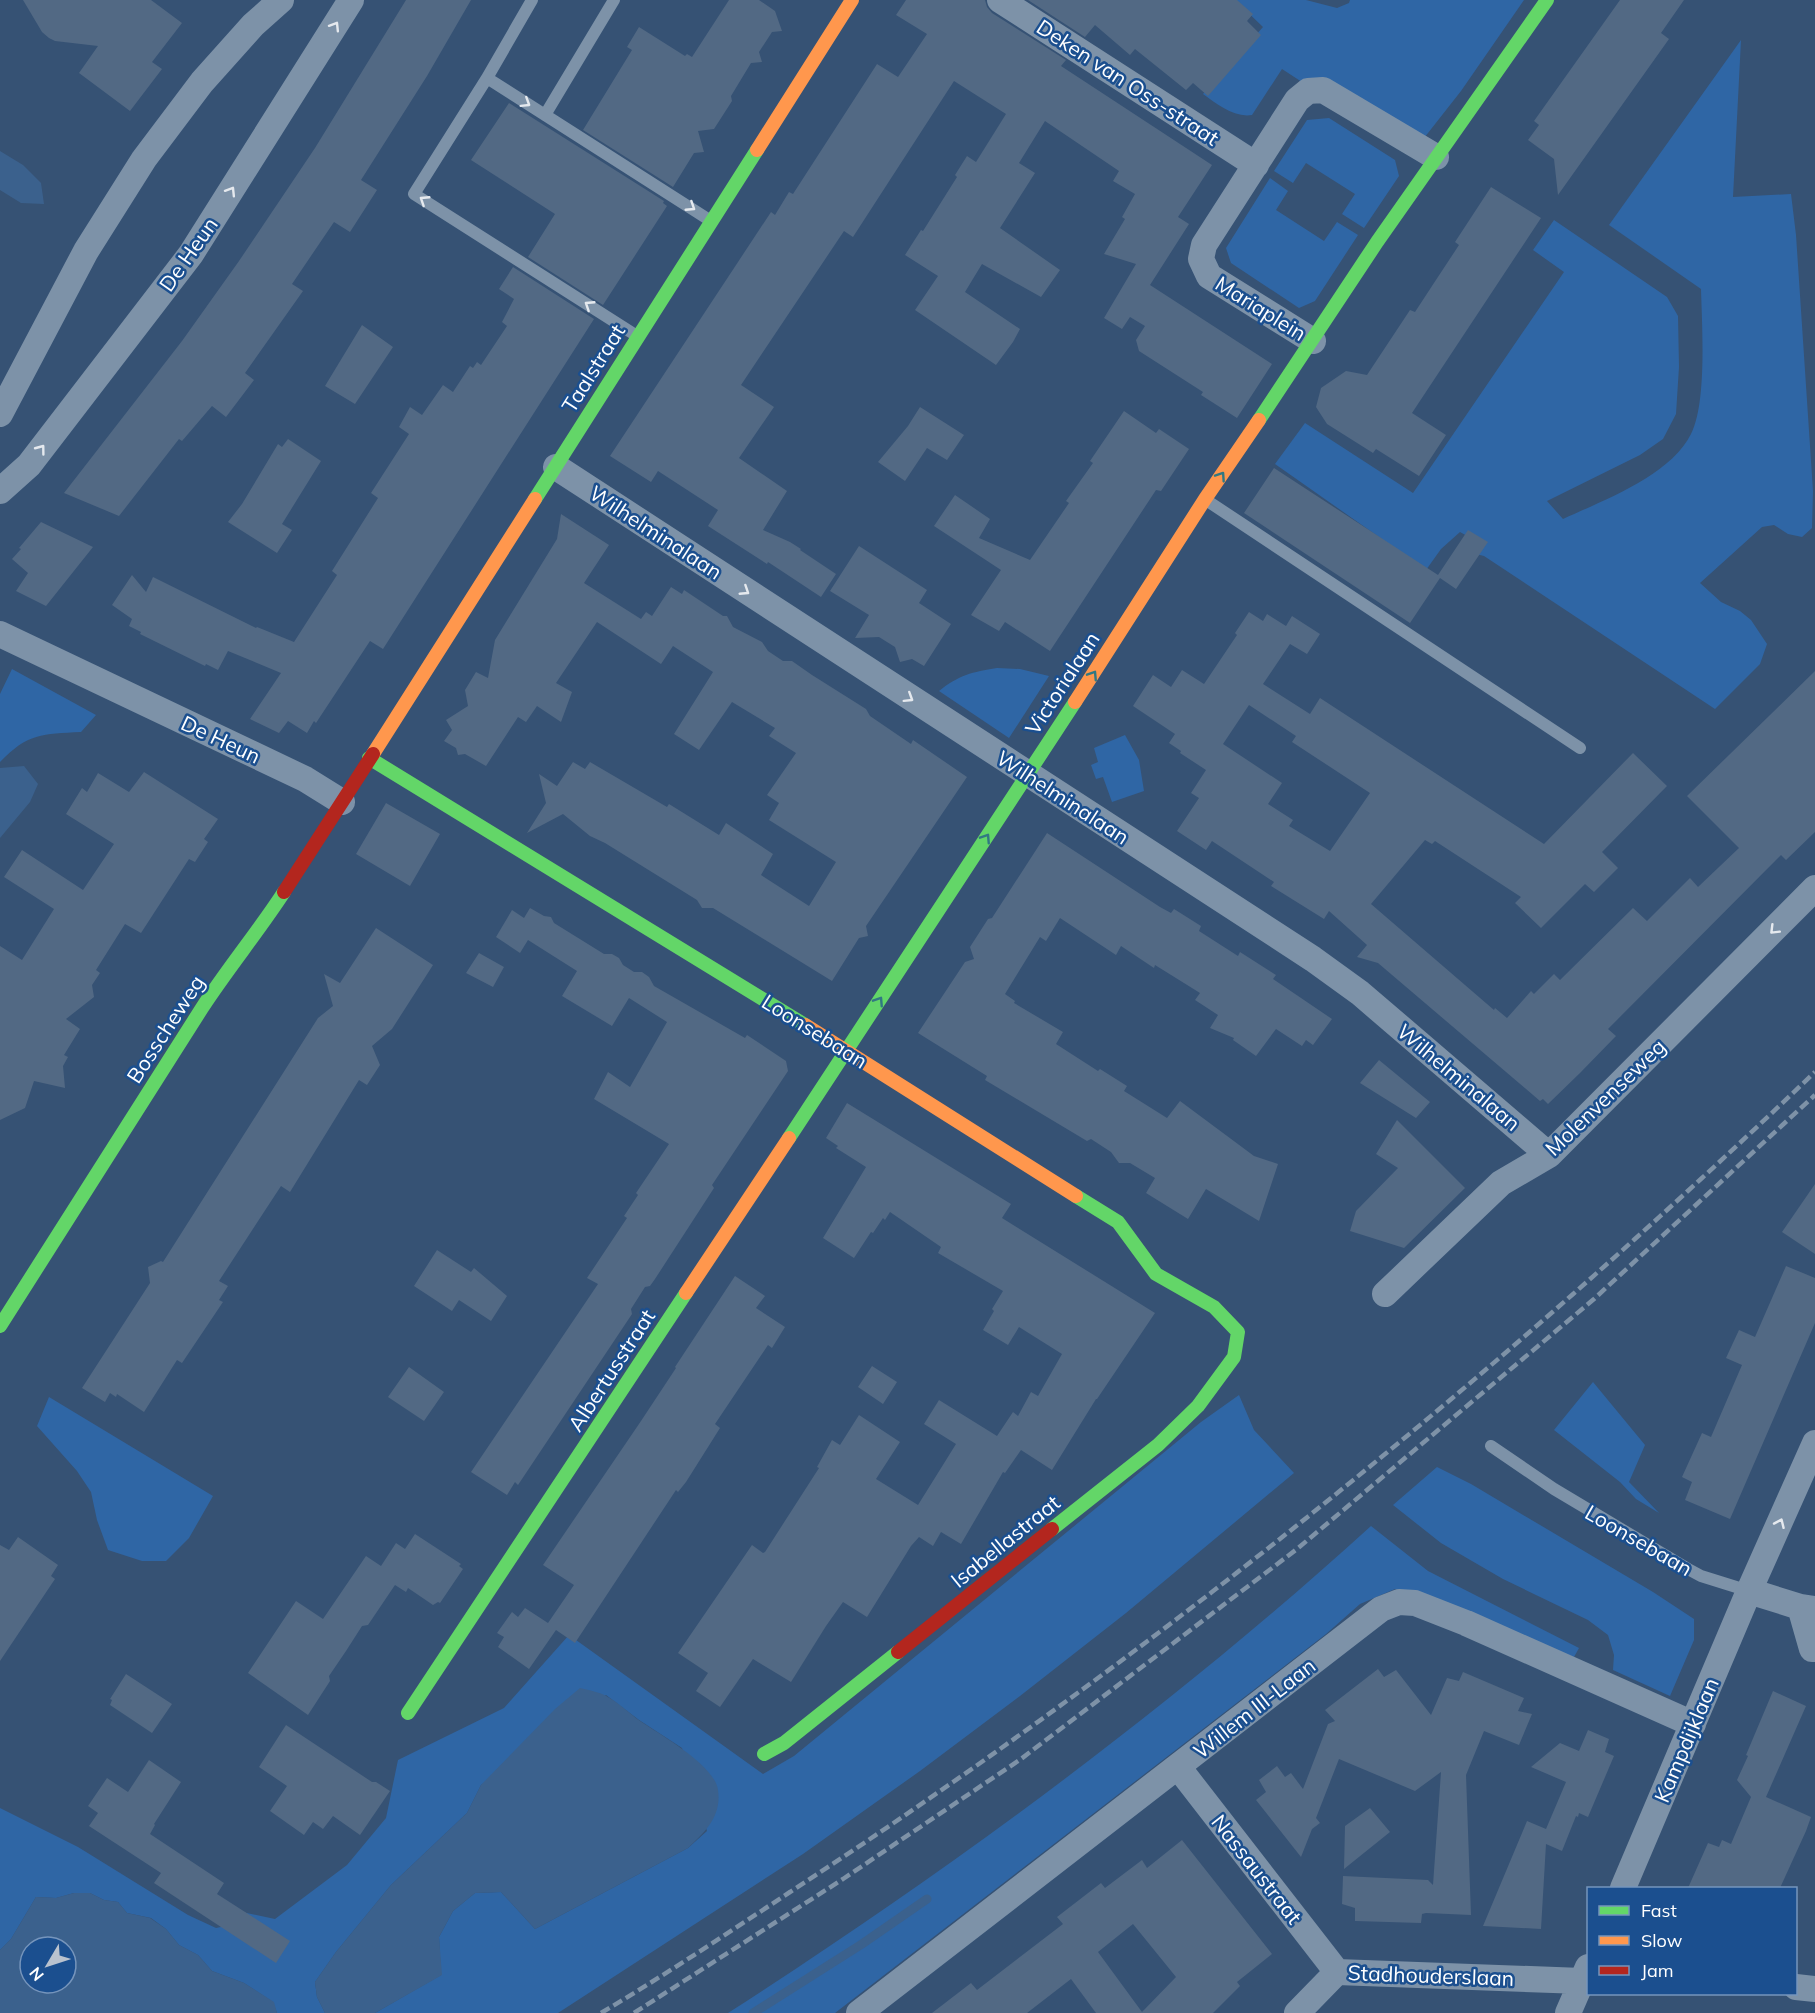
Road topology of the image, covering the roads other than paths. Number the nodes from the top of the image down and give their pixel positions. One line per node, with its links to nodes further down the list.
1 (281, 0): 15 (street)
2 (351, 0): 17 (street, De Heun, one-way to 2)
3 (532, 0): 8 (lane)
4 (614, 0): 9 (lane)
5 (852, 0): 12 (street, Taalstraat)
6 (1000, 0): 11 (street, Deken van Oss-straat)
7 (1546, 0): 10 (street, Mariaplein)
8 (487, 78): 9 (lane, one-way to 9); 13 (lane, one-way to 8)
9 (545, 115): 12 (lane, one-way to 12)
10 (1436, 157): 11 (street, Mariaplein); 14 (street, Mariaplein)
11 (1256, 165): 14 (street, Mariaplein)
12 (711, 222): 13 (street, Taalstraat)
13 (638, 337): 16 (street, Taalstraat)
14 (1313, 341): 18 (street, Victorialaan, one-way to 14)
15 (0, 414)
16 (556, 467): 21 (street, Taalstraat); 22 (street, Wilhelminalaan, one-way to 22)
17 (0, 490)
18 (1205, 500): 20 (lane); 22 (street, Victorialaan, one-way to 18)
19 (0, 634): 23 (street, De Heun)
20 (1581, 748)
21 (369, 758): 23 (street, Bosscheweg); 25 (street, Loonsebaan)
22 (1028, 774): 25 (street, Victorialaan, one-way to 22); 26 (street, Wilhelminalaan)
23 (342, 802): 28 (street, Bosscheweg)
24 (1815, 888): 26 (street, Molenvenseweg, one-way to 26)
25 (847, 1050): 29 (street, Loonsebaan); 35 (street, Albertusstraat)
26 (1549, 1155): 27 (street, Molenvenseweg)
27 (1385, 1294)
28 (0, 1326)
29 (1238, 1332): 37 (street, Isabellastraat)
30 (1815, 1443): 32 (street, Kampdijklaan, one-way to 30)
31 (1491, 1446): 32 (lane, Loonsebaan)
32 (1749, 1591): 33 (street, Loonsebaan); 36 (street, Kampdijklaan)
33 (1808, 1608): 34 (street, Loonsebaan)
34 (1815, 1649)
35 (408, 1713)
36 (1692, 1724): 38 (street, Willem III-Laan); 39 (street, Kampdijklaan)
37 (764, 1754)
38 (1178, 1767): 40 (street, Nassaustraat); 44 (street, Willem III-Laan)
39 (1623, 1887)
40 (1337, 1972): 41 (street, Stadhouderslaan); 45 (street, Stadhouderslaan)
41 (1585, 1974): 46 (street)
42 (1797, 1987): 43 (street)
43 (1815, 1989)
44 (859, 2013)
45 (1297, 2013)
46 (1568, 2013)

